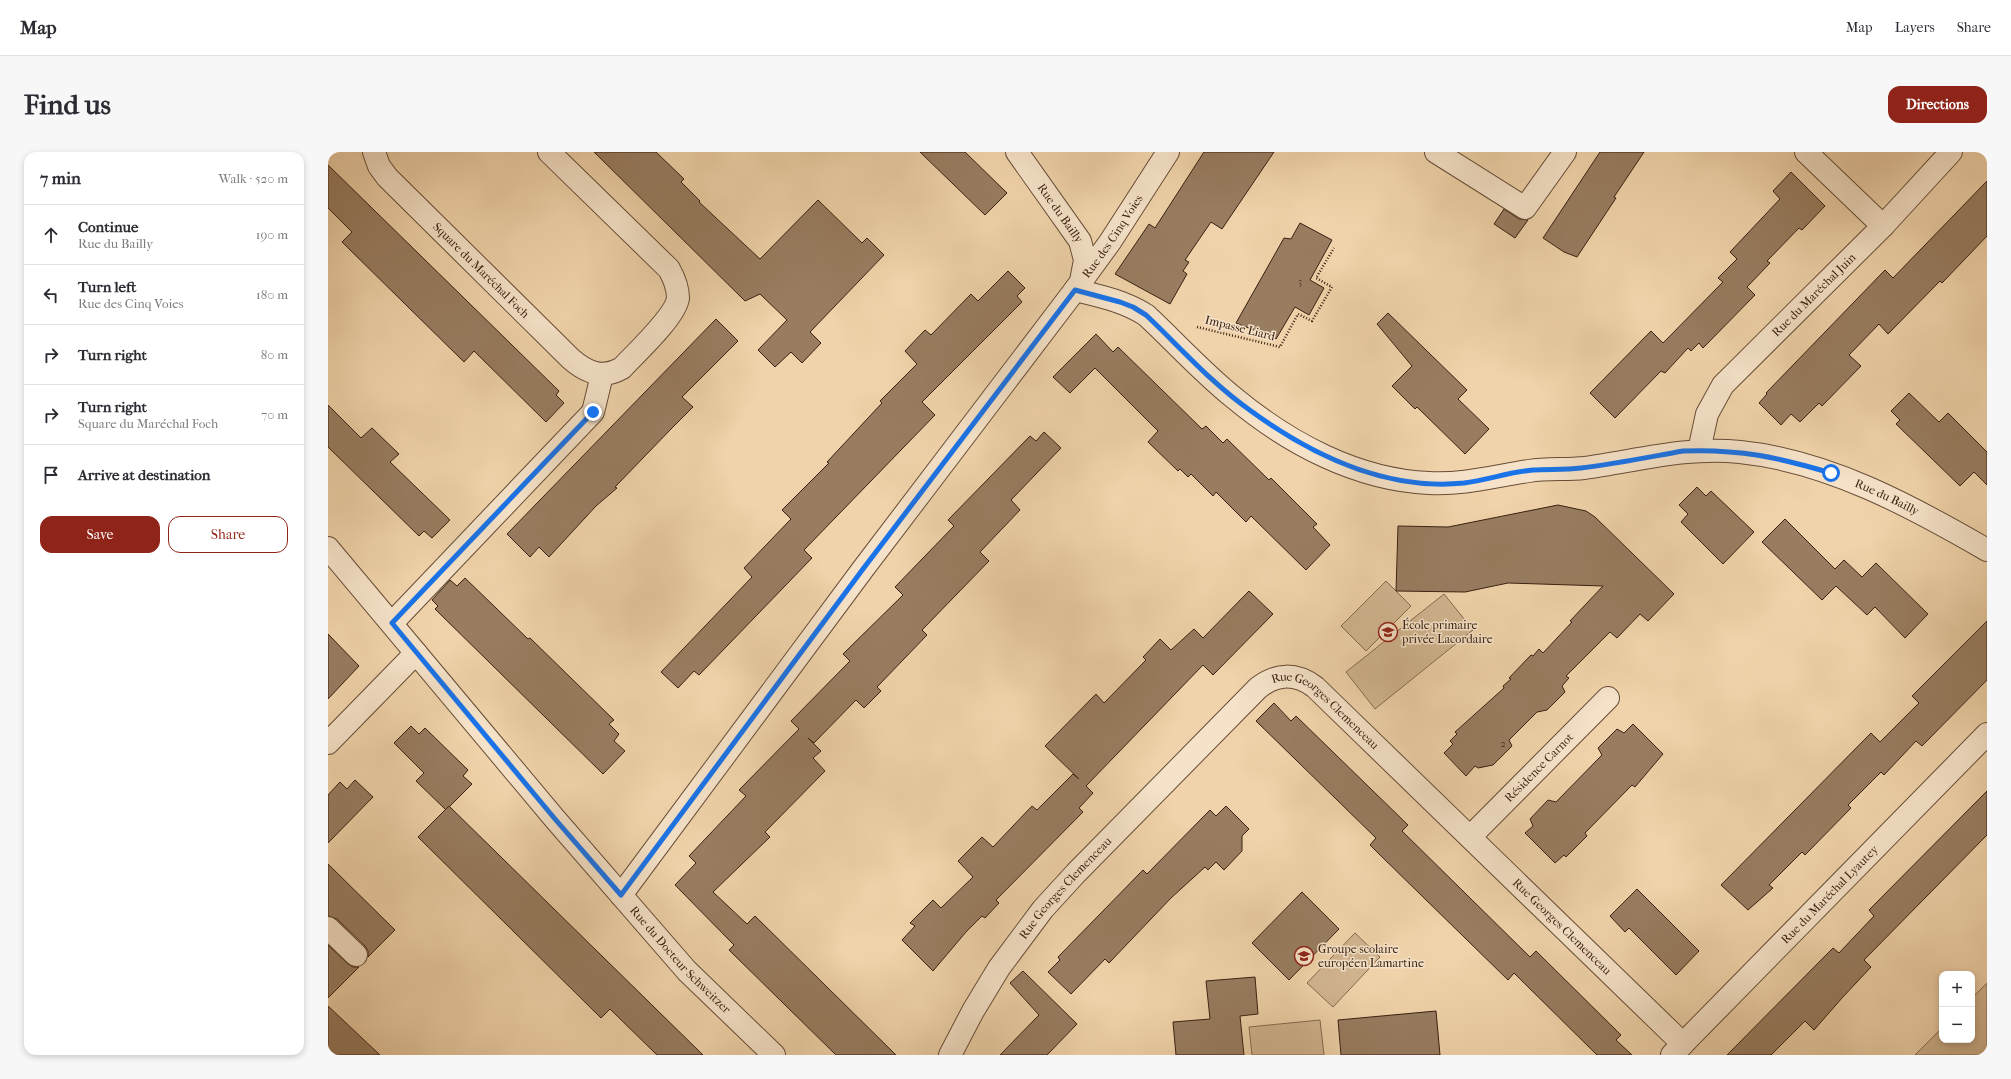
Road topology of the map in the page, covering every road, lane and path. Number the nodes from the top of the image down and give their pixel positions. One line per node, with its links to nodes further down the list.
1 (374, 152): 13 (street, Square du Maréchal Foch)
2 (549, 152): 13 (street)
3 (1017, 152): 11 (street, Rue du Bailly)
4 (1168, 152): 11 (street, Rue des Cinq Voies)
5 (1436, 152): 6 (street)
6 (1565, 152)
7 (1806, 152): 9 (street)
8 (1951, 152): 9 (street, Rue du Maréchal Juin)
9 (1883, 226): 14 (street, Rue du Maréchal Juin)
10 (1334, 248): 12 (path, Impasse Liard)
11 (1078, 286): 14 (street, Rue du Bailly); 23 (street, Rue des Cinq Voies)
12 (1191, 326)
13 (602, 375): 17 (street)
14 (1699, 451): 16 (street, Rue du Bailly)
15 (328, 548): 17 (street, Rue du Docteur Schweitzer)
16 (1987, 550)
17 (392, 623): 18 (street, Rue du Docteur Schweitzer)
18 (416, 653): 21 (street); 23 (street, Rue du Docteur Schweitzer)
19 (1608, 698): 22 (street, Résidence Carnot)
20 (1987, 734): 26 (street, Rue du Maréchal Lyautey)
21 (328, 743)
22 (1470, 837): 26 (street, Rue Georges Clemenceau); 28 (street, Rue Georges Clemenceau)
23 (621, 895): 27 (street, Rue du Docteur Schweitzer)
24 (328, 928): 25 (street)
25 (356, 955)
26 (1677, 1049)
27 (774, 1055)
28 (950, 1055)

